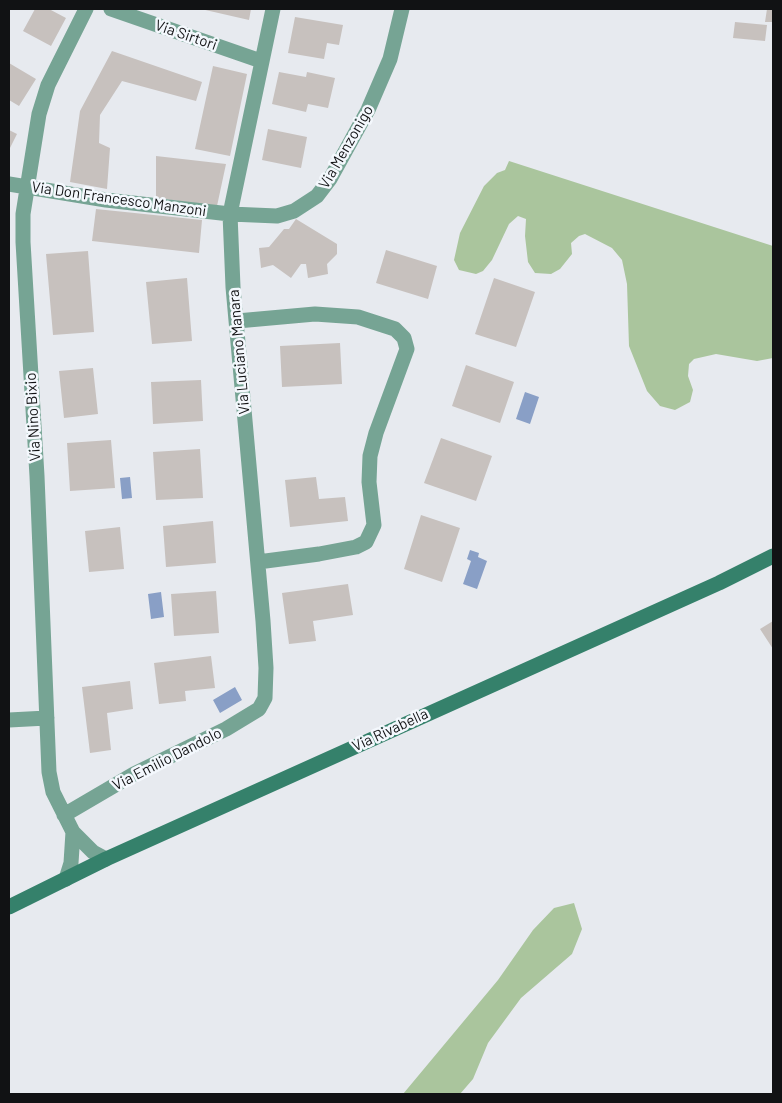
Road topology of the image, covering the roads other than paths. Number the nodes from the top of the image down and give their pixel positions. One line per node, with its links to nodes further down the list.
1 (86, 9): 7 (street, Via Nino Bixio)
2 (111, 9): 5 (street, Via Sirtori)
3 (273, 9): 5 (street, Via Luciano Manara)
4 (402, 9): 8 (street, Via Menzonigo)
5 (261, 61): 8 (street, Via Luciano Manara)
6 (9, 184): 7 (street, Via Don Francesco Manzoni)
7 (26, 186): 8 (street, Via Don Francesco Manzoni); 13 (street, Via Nino Bixio)
8 (230, 214): 9 (street, Via Luciano Manara)
9 (237, 321): 11 (street, Via Luciano Manara); 11 (street)
10 (773, 556): 17 (street, Via Rivabella)
11 (258, 562): 12 (street, Via Luciano Manara)
12 (265, 698): 15 (street, Via Emilio Dandolo)
13 (47, 718): 14 (street); 15 (street, Via Nino Bixio)
14 (9, 720)
15 (64, 815): 16 (street, Via Nino Bixio)
16 (73, 832): 17 (street, Via Nino Bixio); 18 (street)
17 (106, 859): 18 (street, Via Rivabella)
18 (66, 879): 19 (street, Via Rivabella)
19 (9, 907)

